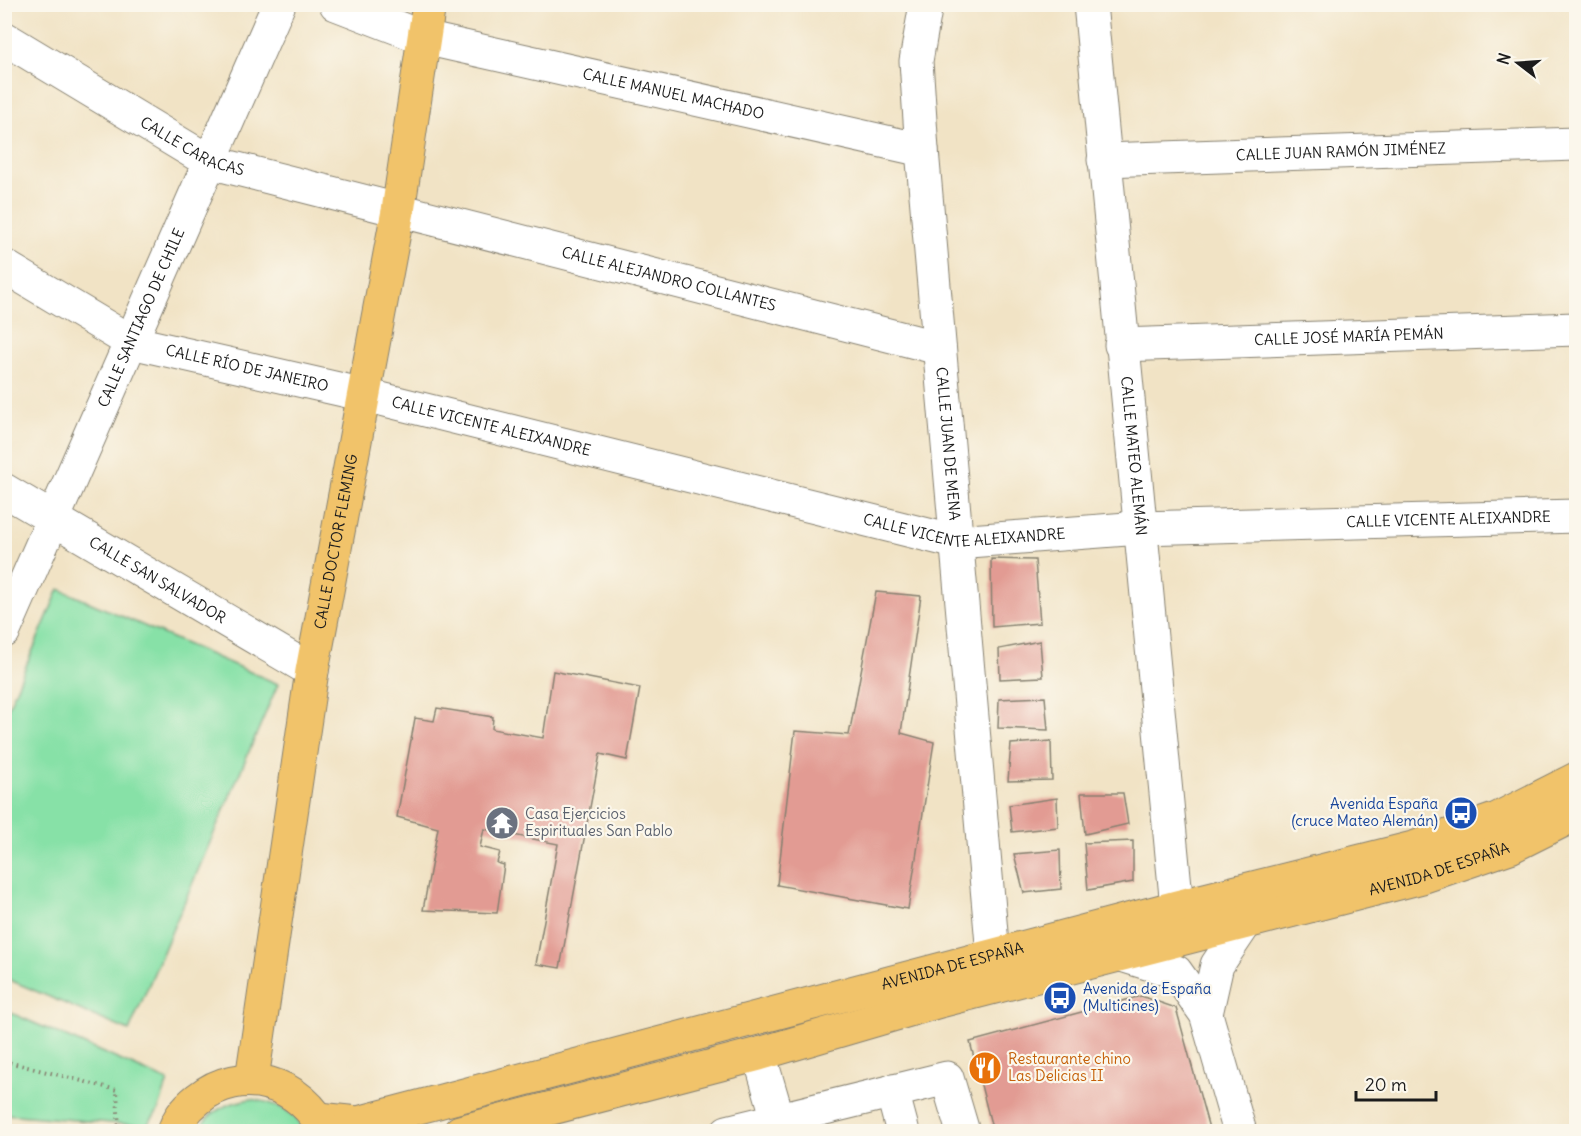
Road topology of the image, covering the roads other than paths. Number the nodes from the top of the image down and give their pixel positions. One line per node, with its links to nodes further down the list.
1 (279, 4): 11 (street, CALLE SANTIAGO DE CHILE)
2 (336, 4): 7 (street, CALLE MANUEL MACHADO)
3 (429, 4): 7 (main road, CALLE DOCTOR FLEMING)
4 (926, 4): 9 (street, CALLE JUAN DE MENA)
5 (1090, 4): 10 (street, CALLE MATEO ALEMÁN)
6 (4, 38): 11 (street, CALLE CARACAS)
7 (424, 38): 9 (street, CALLE MANUEL MACHADO); 12 (main road, CALLE DOCTOR FLEMING)
8 (1576, 144): 10 (street, CALLE JUAN RAMÓN JIMÉNEZ)
9 (922, 150): 17 (street, CALLE JUAN DE MENA)
10 (1104, 160): 16 (street, CALLE MATEO ALEMÁN)
11 (210, 162): 12 (street, CALLE CARACAS); 15 (street, CALLE SANTIAGO DE CHILE)
12 (398, 212): 17 (street, CALLE ALEJANDRO COLLANTES); 18 (main road, CALLE DOCTOR FLEMING)
13 (4, 266): 15 (street, CALLE RÍO DE JANEIRO)
14 (1576, 329): 16 (street, CALLE JOSÉ MARÍA PEMÁN)
15 (131, 342): 18 (street, CALLE RÍO DE JANEIRO); 21 (street, CALLE SANTIAGO DE CHILE)
16 (1121, 345): 22 (street, CALLE MATEO ALEMÁN)
17 (939, 348): 23 (street, CALLE JUAN DE MENA)
18 (365, 395): 23 (street, CALLE VICENTE ALEIXANDRE); 25 (main road, CALLE DOCTOR FLEMING)
19 (4, 490): 21 (street, CALLE SAN SALVADOR)
20 (1576, 516): 22 (street, CALLE VICENTE ALEIXANDRE)
21 (54, 519): 24 (street, CALLE SANTIAGO DE CHILE); 25 (street, CALLE SAN SALVADOR)
22 (1140, 528): 23 (street, CALLE VICENTE ALEIXANDRE); 28 (street, CALLE MATEO ALEMÁN)
23 (956, 542): 30 (street, CALLE JUAN DE MENA)
24 (4, 631)
25 (312, 671): 34 (main road, CALLE DOCTOR FLEMING)
26 (1576, 778): 28 (main road, AVENIDA DE ESPAÑA)
27 (1576, 814): 29 (main road, AVENIDA DE ESPAÑA)
28 (1177, 907): 30 (main road, AVENIDA DE ESPAÑA)
29 (1246, 922): 31 (main road, AVENIDA DE ESPAÑA); 32 (street)
30 (993, 955): 38 (main road, AVENIDA DE ESPAÑA)
31 (1125, 956): 32 (street); 33 (main road, AVENIDA DE ESPAÑA)
32 (1206, 1014): 44 (street)
33 (759, 1054): 37 (street); 40 (main road, AVENIDA DE ESPAÑA)
34 (252, 1079): 38 (main road); 39 (main road)
35 (892, 1091): 36 (street); 42 (street); 43 (street)
36 (838, 1118): 37 (street)
37 (783, 1123): 41 (street)
38 (322, 1125)
39 (170, 1130)
40 (460, 1131)
41 (727, 1131)
42 (903, 1131)
43 (963, 1131)
44 (1240, 1131)

